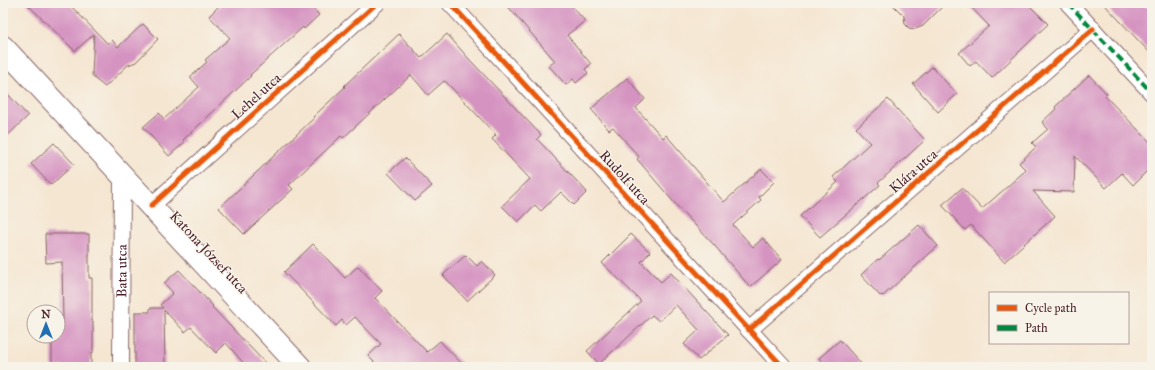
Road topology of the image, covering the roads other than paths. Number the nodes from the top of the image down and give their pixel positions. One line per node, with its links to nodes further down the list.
1 (377, 3): 8 (street, Lehel utca)
2 (450, 3): 9 (street, Rudolf utca)
3 (1068, 3): 4 (street)
4 (1093, 29): 6 (street); 9 (street, Klára utca)
5 (3, 47): 7 (main road, Katona József utca)
6 (1152, 93)
7 (122, 176): 8 (main road, Katona József utca); 10 (street, Bata utca)
8 (151, 206): 11 (main road, Katona József utca)
9 (749, 330): 12 (street, Rudolf utca)
10 (121, 367)
11 (300, 367)
12 (783, 367)

